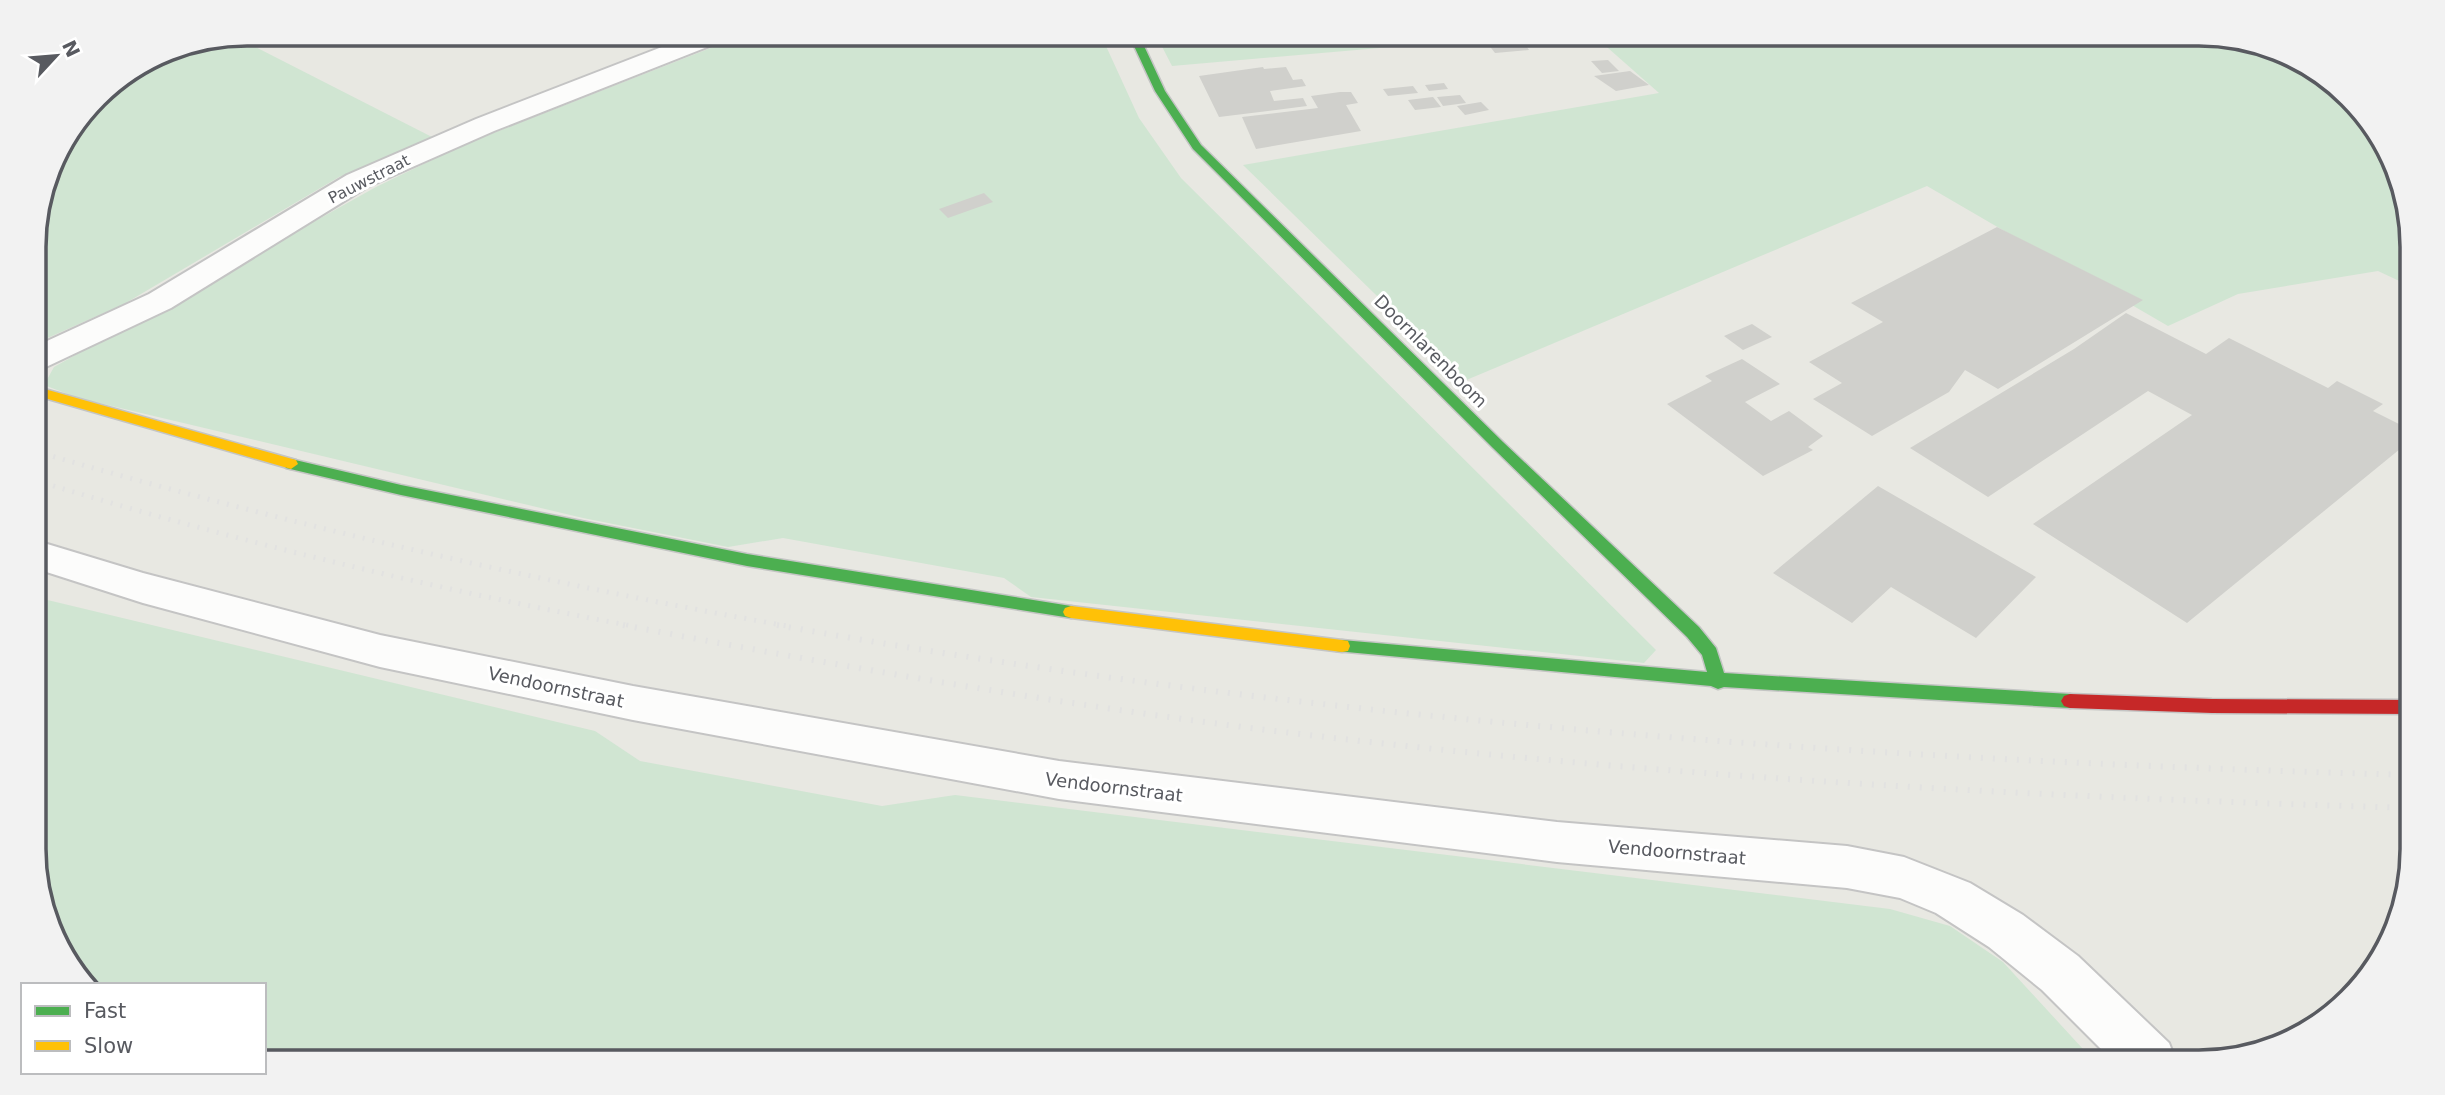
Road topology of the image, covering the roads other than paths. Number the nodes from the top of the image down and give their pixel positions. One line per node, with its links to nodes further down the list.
1 (688, 46): 3 (street, Pauwstraat)
2 (1139, 46): 6 (street, Doornlarenboom)
3 (46, 354)
4 (46, 394): 6 (street)
5 (45, 558): 8 (street, Vendoornstraat)
6 (1718, 681): 7 (street)
7 (2400, 707)
8 (2138, 1049)

